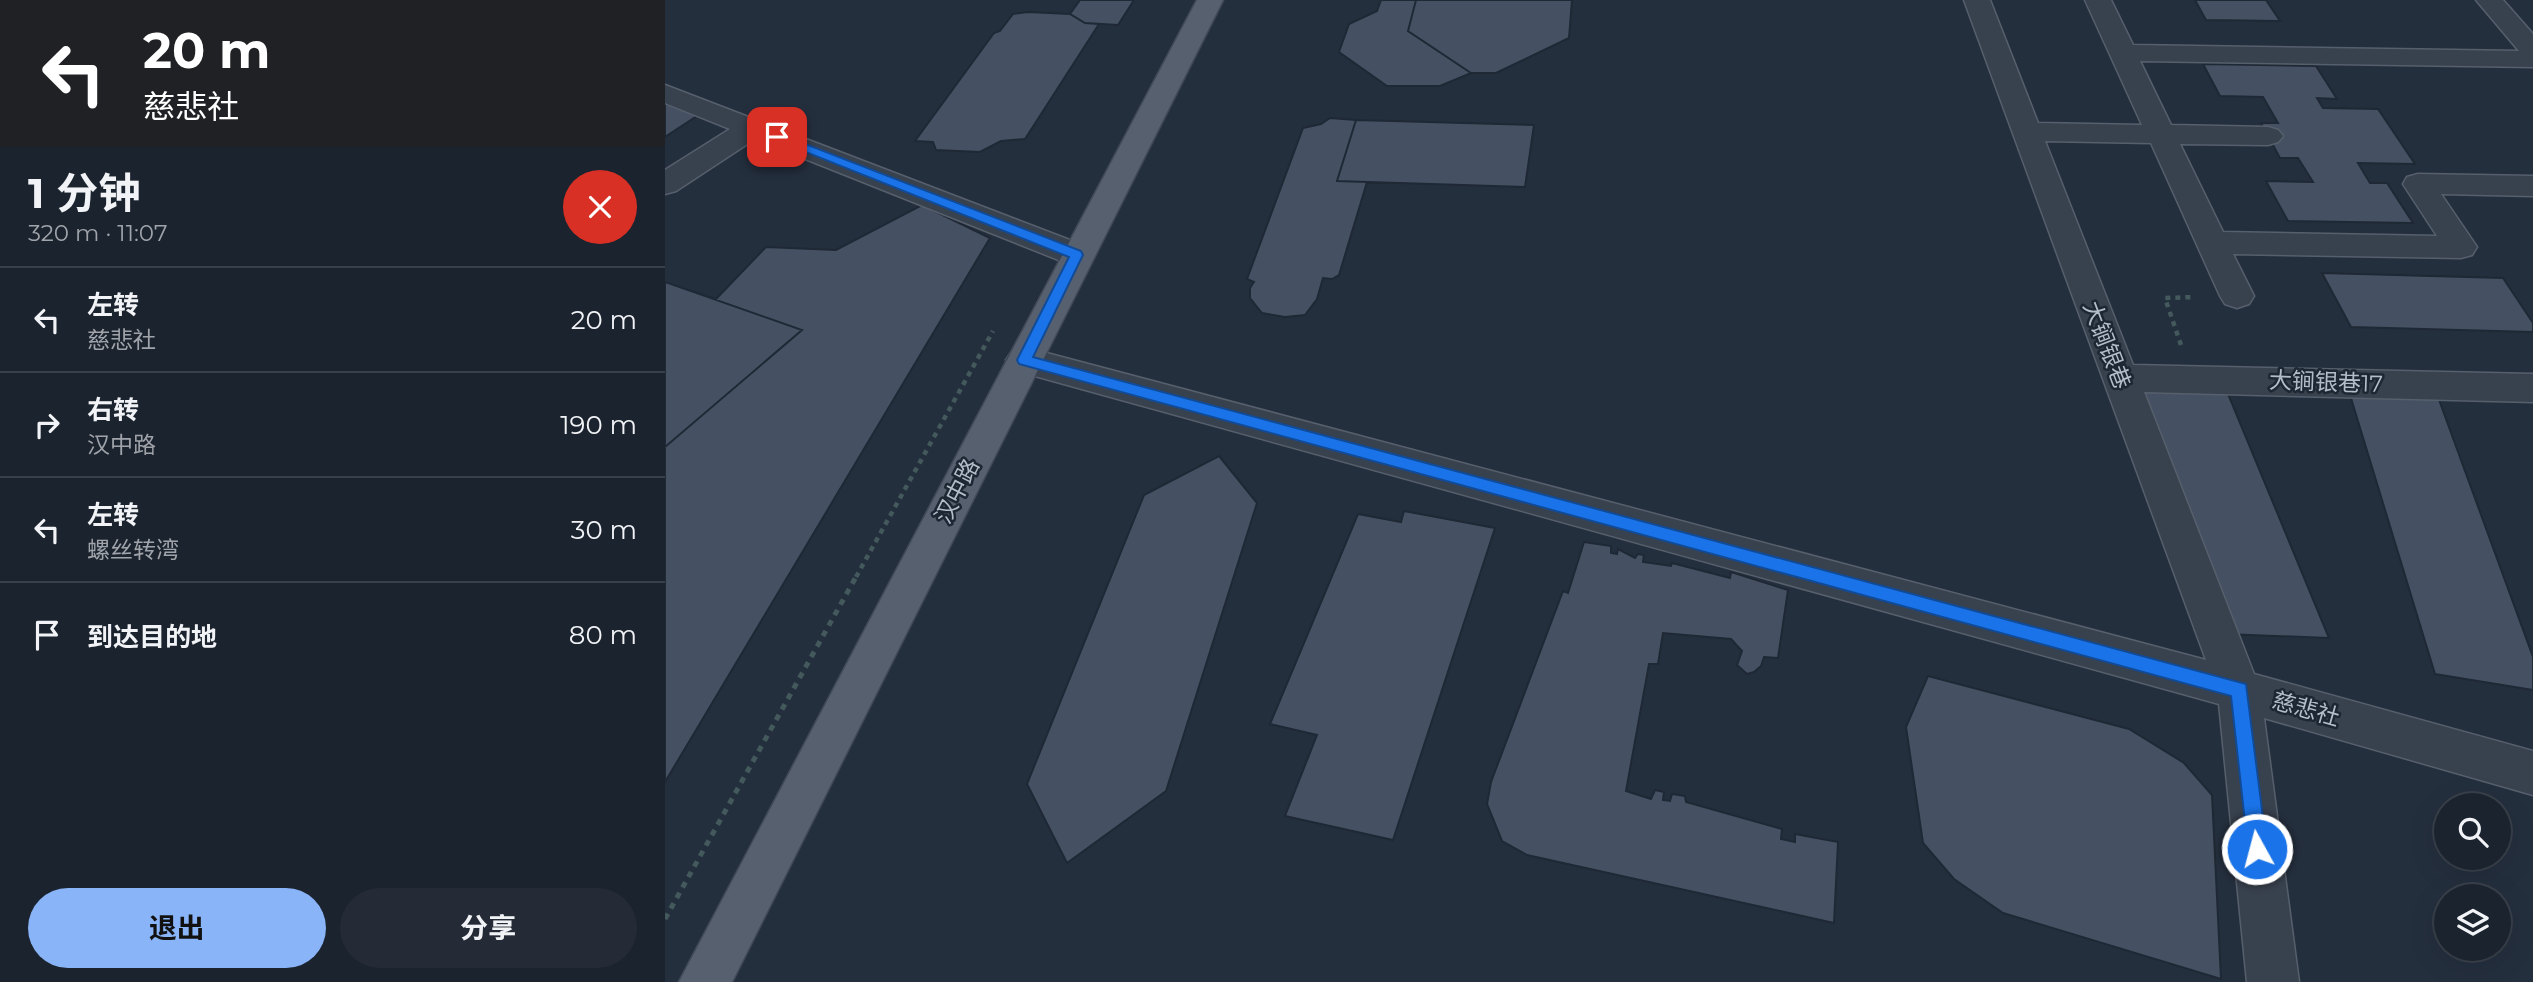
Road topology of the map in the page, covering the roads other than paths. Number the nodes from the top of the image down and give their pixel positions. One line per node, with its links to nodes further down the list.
1 (1210, 0): 16 (main road, 汉中路)
2 (1977, 0): 10 (street, 大锏银巷)
3 (2098, 0): 6 (street)
4 (2489, 0): 5 (street)
5 (2533, 50)
6 (2123, 53): 7 (street); 11 (street)
7 (2533, 59)
8 (665, 93): 9 (street)
9 (753, 127): 13 (street); 16 (street)
10 (2026, 132): 11 (street); 19 (street, 大锏银巷)
11 (2162, 135): 12 (street); 15 (street)
12 (2268, 136)
13 (665, 184)
14 (2533, 186): 15 (street)
15 (2213, 243): 17 (street)
16 (1077, 255): 18 (main road, 汉中路)
17 (2237, 296)
18 (1024, 360): 21 (street, 慈悲社); 23 (main road, 汉中路)
19 (2120, 377): 20 (street, 大锏银巷17); 21 (street, 大锏银巷)
20 (2533, 388)
21 (2239, 690): 22 (street, 慈悲社); 24 (street, 大锏银巷)
22 (2533, 772)
23 (705, 982)
24 (2273, 982)

